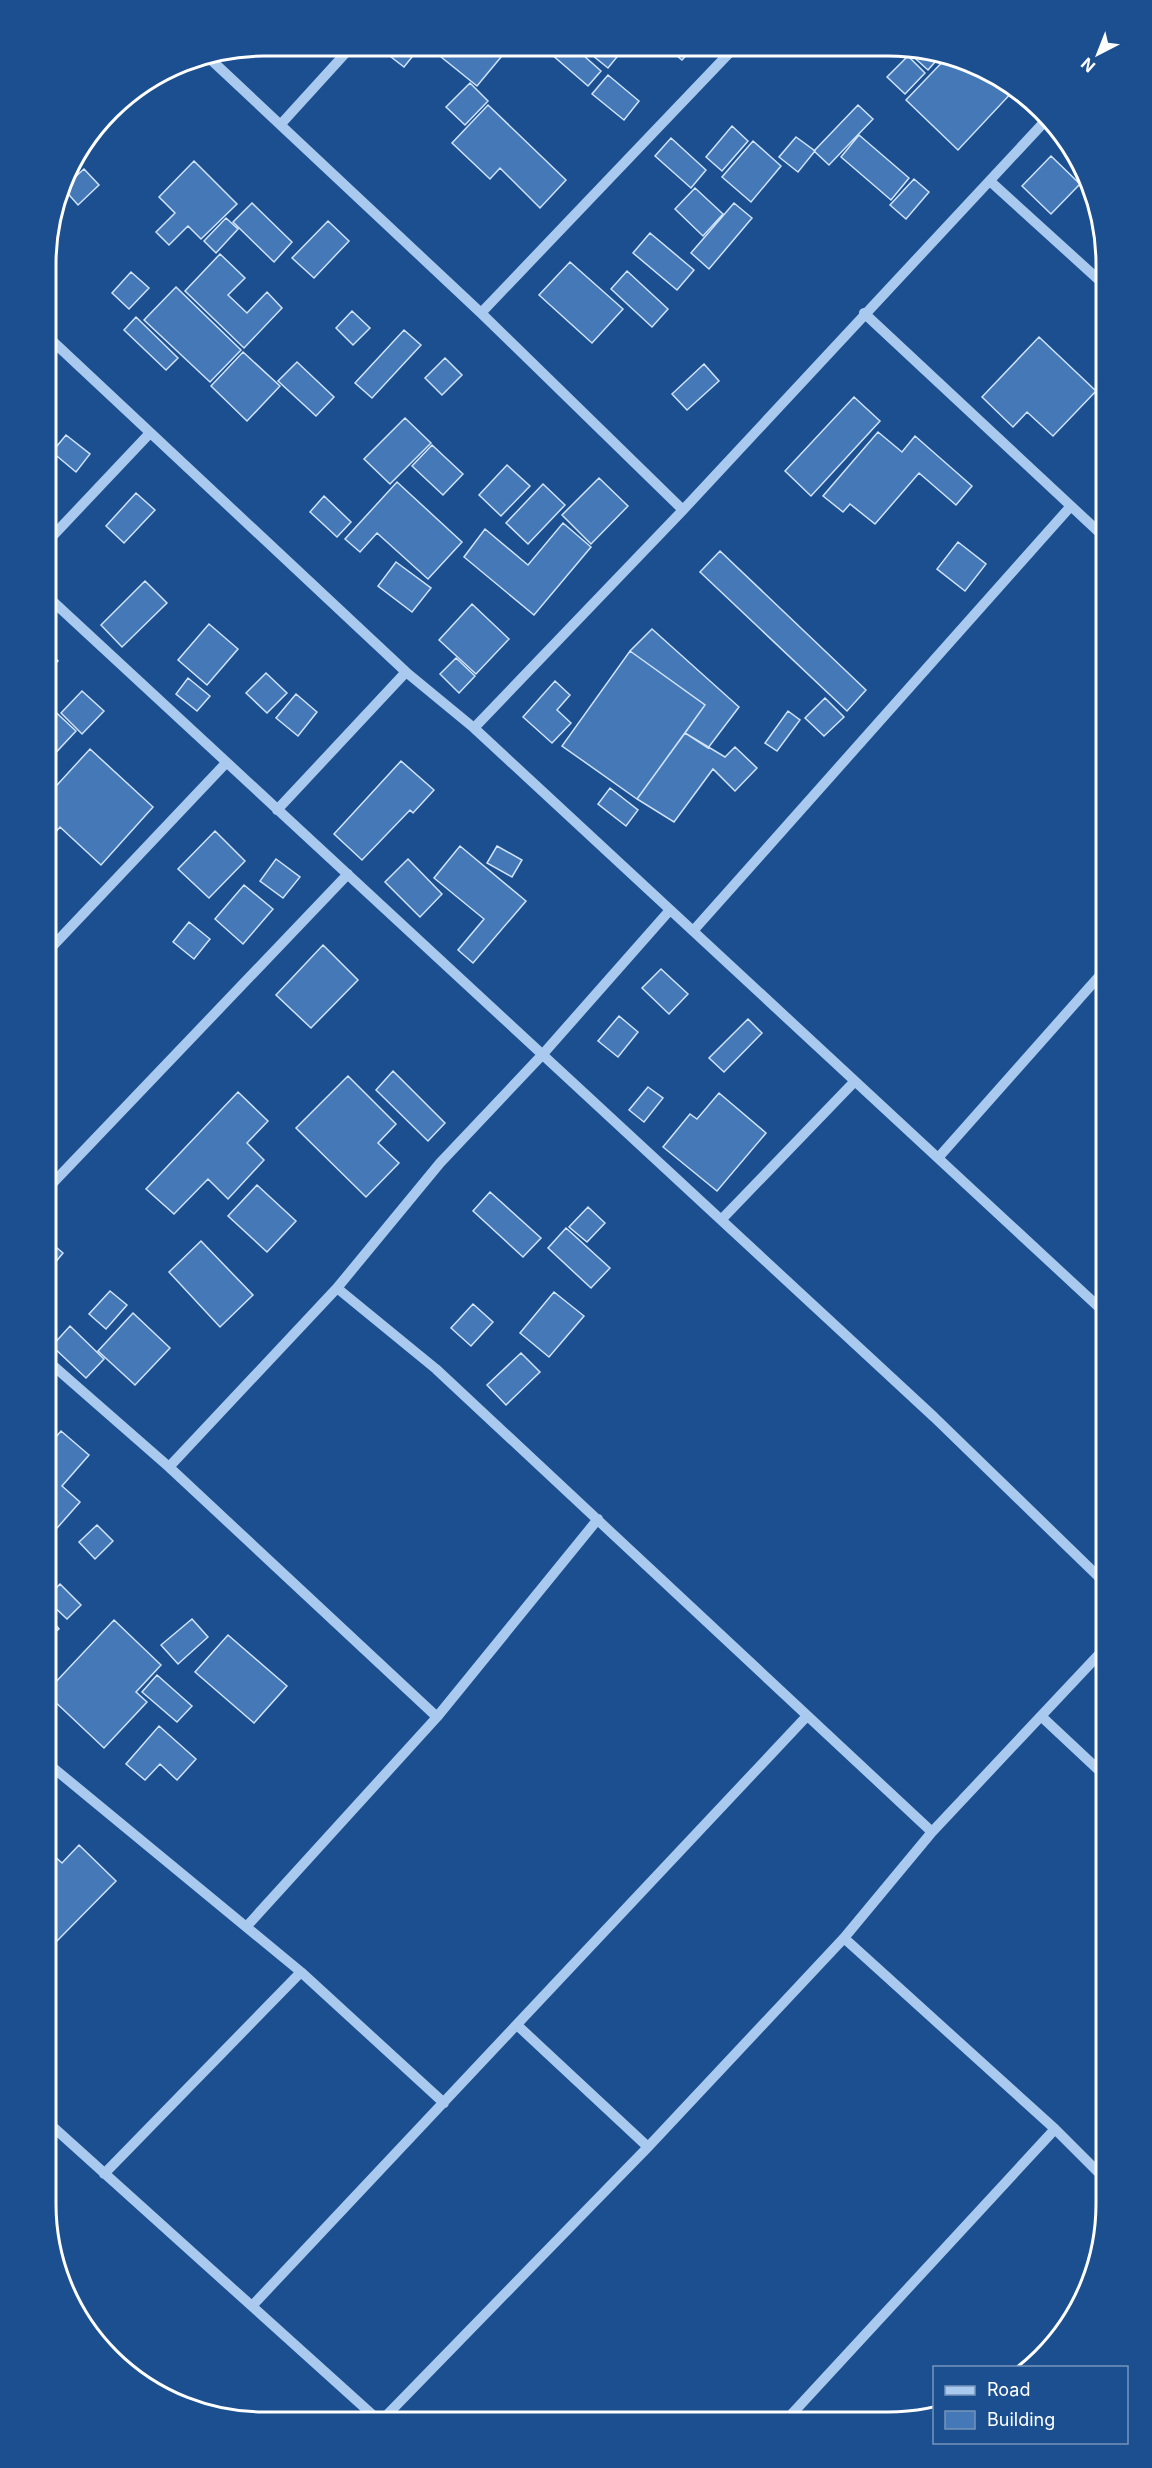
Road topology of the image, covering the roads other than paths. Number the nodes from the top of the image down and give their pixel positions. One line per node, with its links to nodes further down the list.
1 (343, 56): 4 (street)
2 (726, 56): 8 (street)
3 (214, 62): 4 (street)
4 (281, 124): 8 (street)
5 (1043, 124): 6 (street)
6 (991, 182): 7 (street); 9 (street)
7 (1096, 277)
8 (481, 313): 13 (street)
9 (864, 313): 12 (street); 13 (street)
10 (56, 344): 11 (street)
11 (150, 433): 15 (street); 17 (street)
12 (1071, 506): 14 (street); 23 (street)
13 (683, 510): 18 (street)
14 (1096, 529)
15 (56, 532)
16 (56, 604): 19 (street)
17 (406, 672): 18 (street); 20 (street)
18 (474, 728): 22 (street)
19 (225, 764): 20 (street); 24 (street)
20 (278, 810): 21 (street)
21 (348, 874): 26 (street); 29 (street)
22 (670, 910): 23 (street); 26 (street)
23 (693, 931): 27 (street)
24 (56, 943)
25 (1096, 980): 28 (street)
26 (543, 1054): 30 (street); 31 (street)
27 (855, 1081): 28 (street); 30 (street)
28 (938, 1158): 32 (street)
29 (56, 1180)
30 (721, 1220): 36 (street)
31 (338, 1288): 34 (street); 35 (street)
32 (1096, 1305)
33 (56, 1368): 34 (street)
34 (169, 1467): 39 (street)
35 (598, 1518): 38 (street); 39 (street)
36 (1096, 1574)
37 (1096, 1657): 40 (street)
38 (807, 1716): 43 (street); 47 (street)
39 (437, 1717): 44 (street)
40 (1042, 1717): 41 (street); 43 (street)
41 (1096, 1768)
42 (56, 1770): 44 (street)
43 (933, 1832): 45 (street)
44 (247, 1926): 46 (street)
45 (844, 1938): 49 (street); 51 (street)
46 (301, 1972): 48 (street); 53 (street)
47 (517, 2025): 48 (street); 51 (street)
48 (444, 2103): 54 (street)
49 (1054, 2129): 52 (street); 57 (street)
50 (56, 2130): 53 (street)
51 (648, 2146): 56 (street)
52 (1096, 2170)
53 (104, 2174): 54 (street)
54 (252, 2306): 55 (street)
55 (369, 2412)
56 (390, 2412)
57 (794, 2412)

